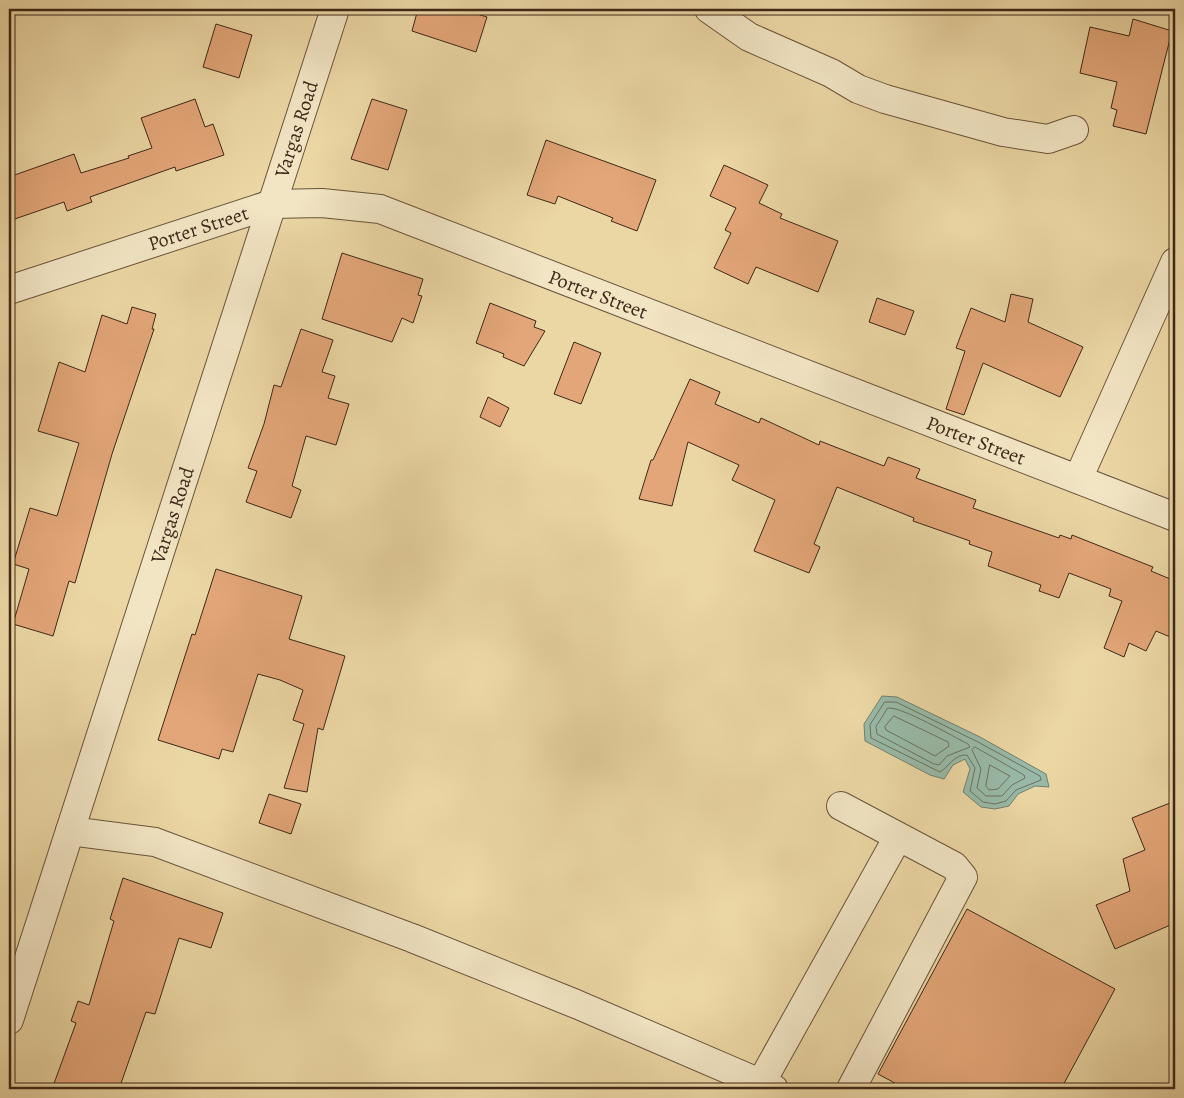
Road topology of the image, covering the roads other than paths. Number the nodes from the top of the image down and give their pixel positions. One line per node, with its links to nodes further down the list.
1 (335, 9): 4 (street, Vargas Road)
2 (710, 9): 3 (street)
3 (1074, 130)
4 (272, 204): 6 (street, Porter Street); 7 (street, Porter Street); 10 (street, Vargas Road)
5 (1175, 262): 7 (street)
6 (9, 290)
7 (1078, 479): 8 (street, Porter Street)
8 (1175, 517)
9 (842, 806): 11 (street)
10 (70, 831): 12 (street, Vargas Road); 13 (street)
11 (898, 837): 13 (street); 14 (street)
12 (9, 1020)
13 (768, 1086)
14 (851, 1089)

